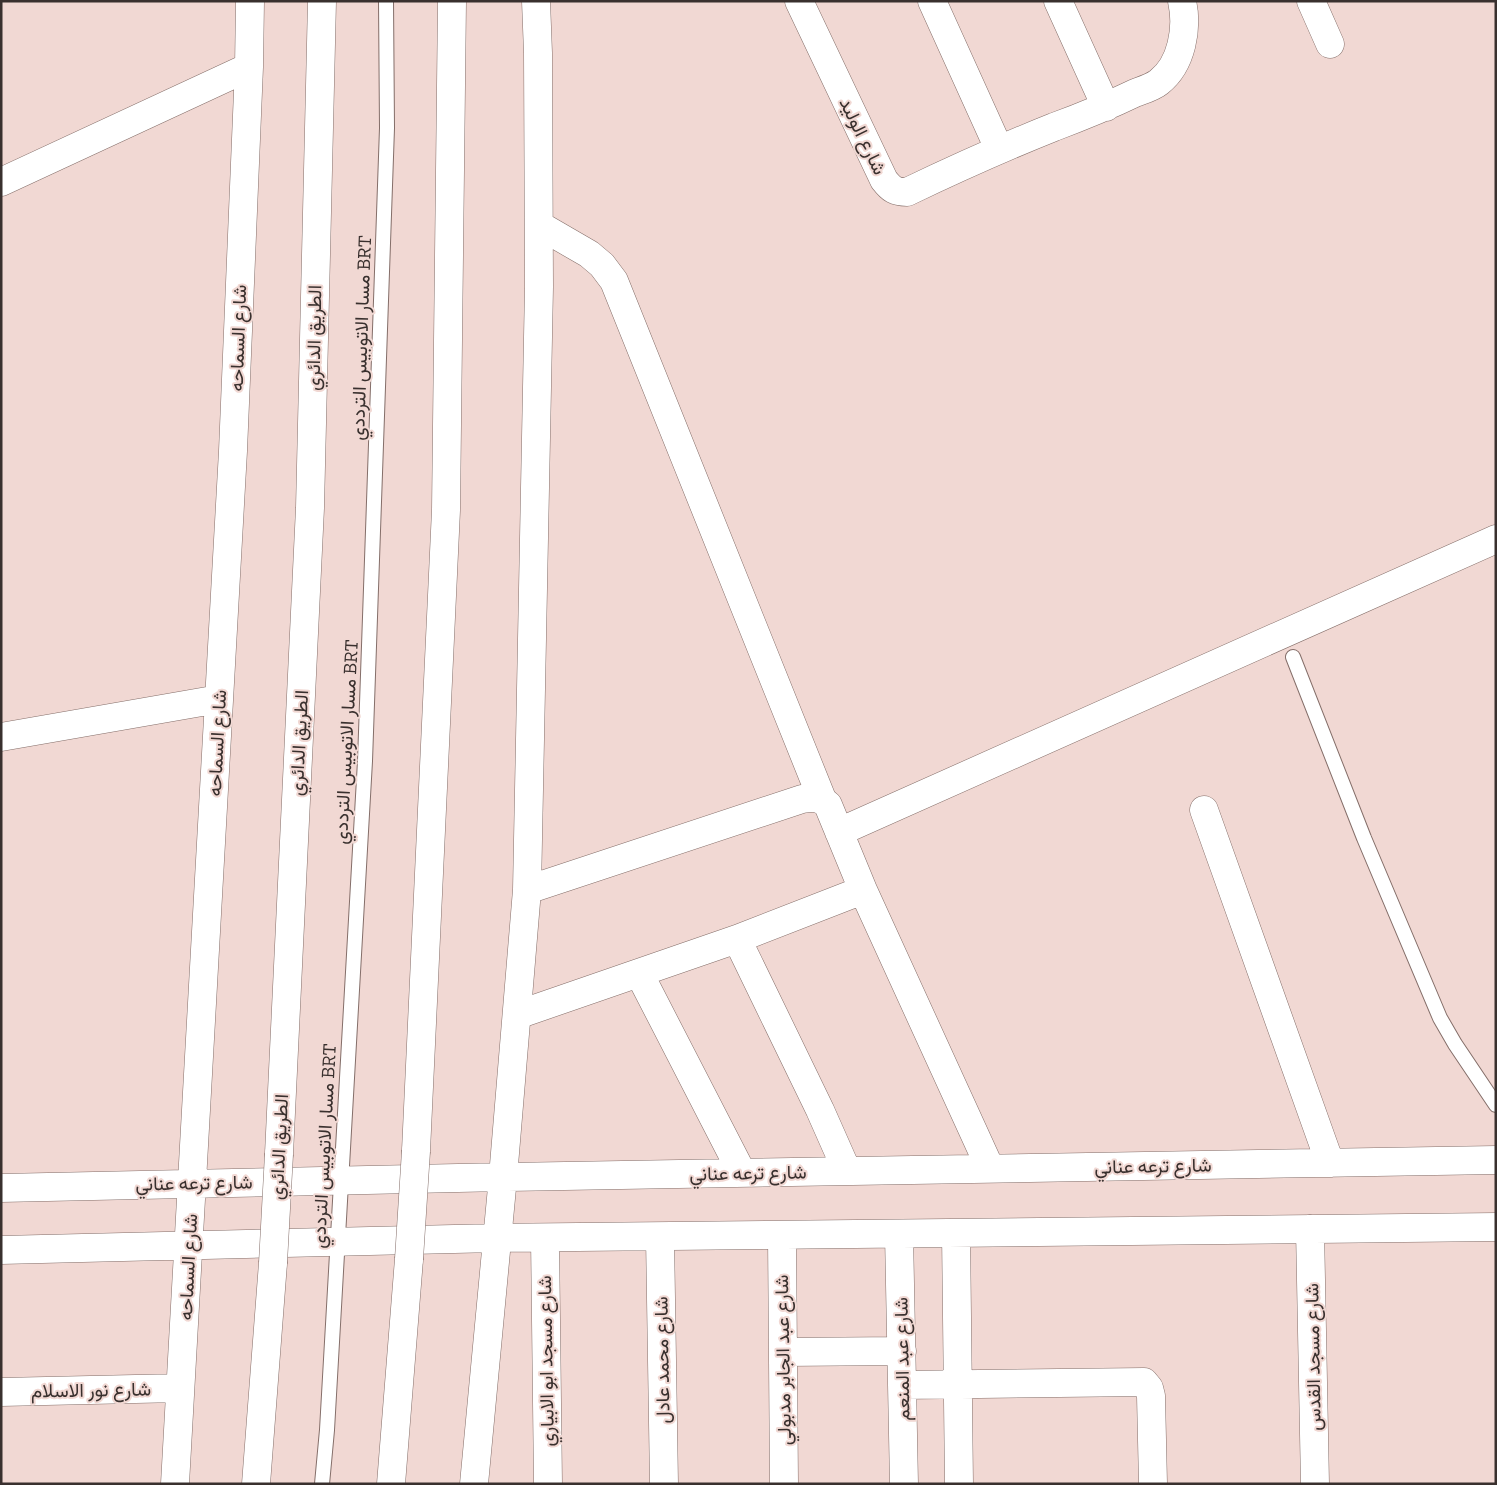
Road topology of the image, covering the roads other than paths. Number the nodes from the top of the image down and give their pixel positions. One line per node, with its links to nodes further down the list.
1 (250, 1): 12 (main road, شارع السماحه)
2 (322, 1): 55 (main road, الطريق الدائري, bridge)
3 (386, 1): 56 (lane, مسار الاتوبيس الترددي BRT)
4 (452, 1): 57 (main road, bridge)
5 (536, 1): 16 (main road)
6 (799, 1): 14 (main road, شارع الوليد)
7 (932, 1): 14 (main road)
8 (1058, 1): 13 (main road)
9 (1182, 1): 13 (main road)
10 (1311, 1): 11 (main road)
11 (1330, 44)
12 (249, 67): 15 (main road); 19 (main road, شارع السماحه)
13 (1106, 107): 14 (main road)
14 (999, 149)
15 (1, 182)
16 (538, 225): 21 (main road); 24 (main road)
17 (1496, 538): 23 (main road)
18 (1293, 656): 29 (lane)
19 (219, 698): 20 (main road); 36 (main road, شارع السماحه)
20 (1, 737)
21 (822, 799): 23 (main road); 24 (main road)
22 (1204, 810): 31 (main road)
23 (840, 832): 25 (main road)
24 (527, 890): 28 (main road)
25 (863, 890): 26 (main road); 32 (main road)
26 (737, 939): 27 (main road); 33 (main road)
27 (639, 973): 28 (main road); 34 (main road)
28 (517, 1015): 35 (main road)
29 (1496, 1105)
30 (1496, 1160): 31 (main road, شارع ترعه عناني)
31 (1330, 1163): 32 (main road, شارع ترعه عناني)
32 (990, 1168): 33 (main road, شارع ترعه عناني)
33 (847, 1171): 34 (main road, شارع ترعه عناني)
34 (742, 1173): 35 (main road, شارع ترعه عناني)
35 (503, 1177): 36 (main road, شارع ترعه عناني); 44 (main road)
36 (192, 1183): 37 (main road, شارع ترعه عناني); 46 (main road, شارع السماحه)
37 (1, 1188)
38 (1496, 1227): 39 (main road)
39 (1310, 1229): 41 (main road); 65 (main road, شارع مسجد القدس)
40 (899, 1234): 41 (main road); 42 (main road); 48 (main road, شارع عبد المنعم)
41 (956, 1234): 50 (main road)
42 (782, 1236): 43 (main road); 49 (main road, شارع عبد الجابر مدبولي)
43 (660, 1237): 45 (main road); 60 (main road, شارع محمد عادل)
44 (496, 1238): 45 (main road); 46 (main road); 58 (main road)
45 (544, 1238): 59 (main road, شارع مسجد ابو الابياري)
46 (189, 1245): 47 (main road); 52 (main road, شارع السماحه)
47 (1, 1250)
48 (902, 1351): 49 (main road); 51 (main road, شارع عبد المنعم)
49 (783, 1352): 61 (main road, شارع عبد الجابر مدبولي)
50 (958, 1384): 51 (main road); 63 (main road); 64 (main road)
51 (902, 1385): 62 (main road, شارع عبد المنعم)
52 (180, 1388): 53 (main road, شارع نور الاسلام); 54 (main road, شارع السماحه)
53 (1, 1392)
54 (175, 1484)
55 (256, 1484)
56 (322, 1484)
57 (392, 1484)
58 (474, 1484)
59 (548, 1484)
60 (664, 1484)
61 (784, 1484)
62 (904, 1484)
63 (960, 1484)
64 (1153, 1484)
65 (1315, 1484)

